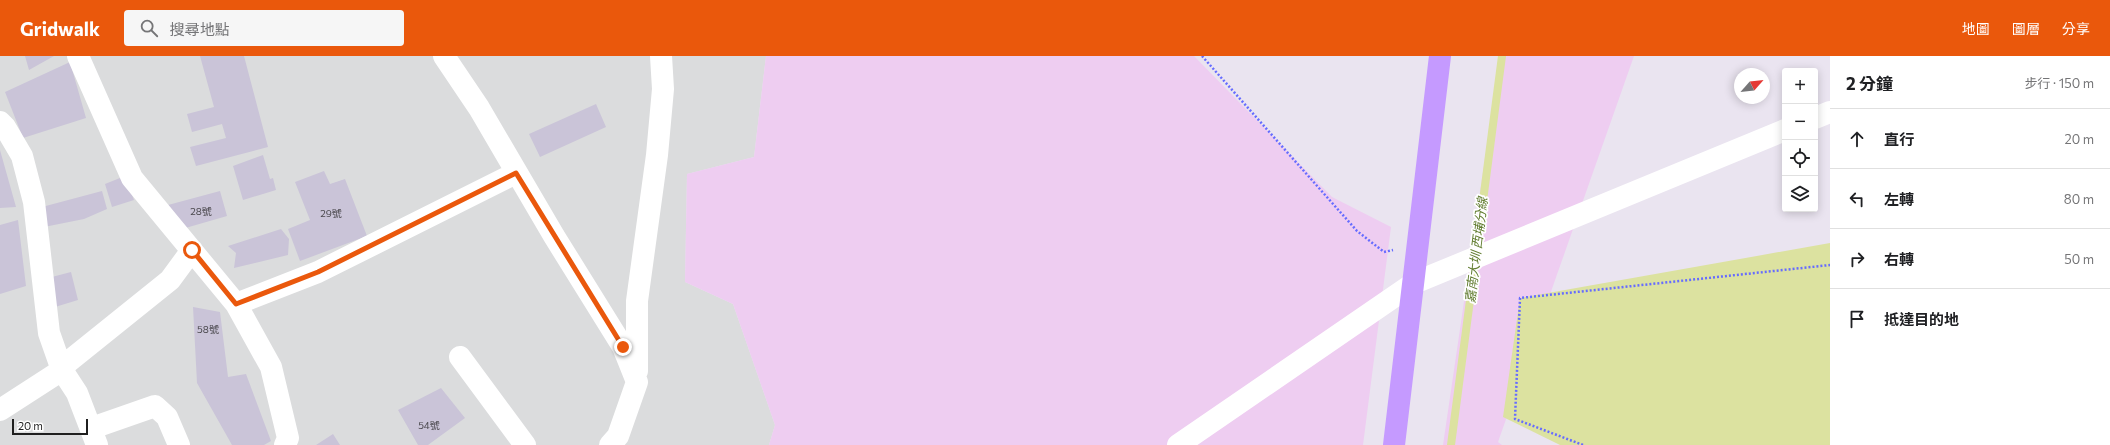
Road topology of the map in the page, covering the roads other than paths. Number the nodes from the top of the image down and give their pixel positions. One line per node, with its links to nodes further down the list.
1 (78, 56): 10 (lane)
2 (444, 56): 9 (lane)
3 (660, 56): 15 (lane)
4 (1440, 56): 11 (main road)
5 (1830, 112): 6 (lane)
6 (1818, 117)
7 (0, 122): 14 (lane)
8 (1782, 131): 11 (lane)
9 (516, 173): 12 (lane); 15 (lane)
10 (192, 250): 12 (lane); 14 (lane)
11 (1414, 282): 22 (lane); 23 (main road)
12 (236, 304): 19 (lane)
13 (460, 357): 20 (lane)
14 (62, 370): 16 (lane); 17 (lane)
15 (637, 382): 21 (lane)
16 (0, 410)
17 (94, 436): 18 (lane)
18 (179, 445)
19 (285, 445)
20 (525, 445)
21 (610, 445)
22 (1178, 445)
23 (1394, 445)

